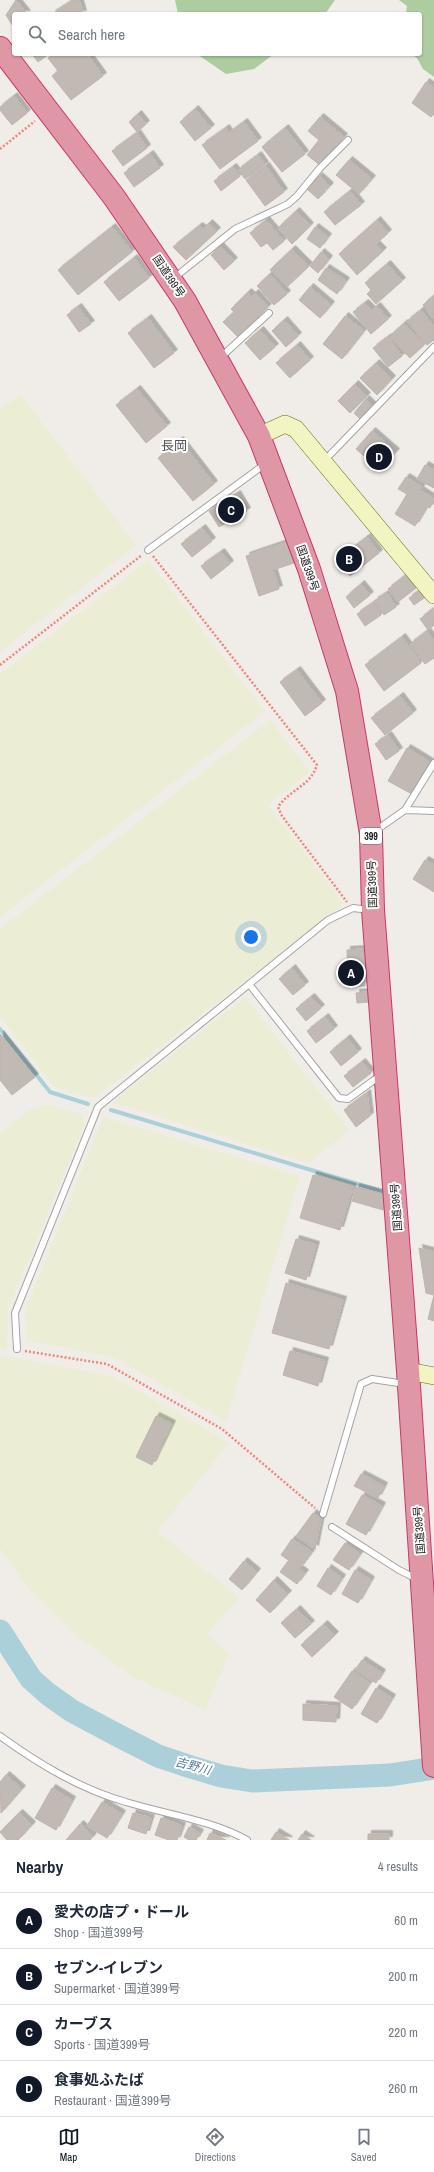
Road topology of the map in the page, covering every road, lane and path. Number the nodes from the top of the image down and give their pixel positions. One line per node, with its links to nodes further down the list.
1 (0, 48): 2 (highway, 国道399号 / 399)
2 (48, 111): 4 (path); 5 (highway, 国道399号 / 399)
3 (348, 140): 5 (lane)
4 (0, 148)
5 (171, 280): 8 (highway, 国道399号 / 399)
6 (269, 313): 8 (lane)
7 (434, 347): 11 (lane)
8 (218, 360): 9 (highway, 国道399号 / 399)
9 (259, 436): 10 (highway, 国道399号 / 399); 11 (street)
10 (269, 461): 12 (lane); 18 (highway, 国道399号 / 399)
11 (324, 461): 13 (street)
12 (148, 550): 14 (path); 19 (path)
13 (434, 595)
14 (0, 665)
15 (434, 763): 16 (lane)
16 (405, 810): 17 (lane); 18 (lane)
17 (434, 812)
18 (371, 834): 19 (highway, 国道399号 / 399)
19 (363, 909): 20 (lane); 21 (highway, 国道399号 / 399)
20 (249, 984): 21 (lane); 22 (lane)
21 (386, 1071): 24 (highway, 国道399号 / 399)
22 (17, 1349): 25 (path)
23 (434, 1376): 24 (street)
24 (409, 1378): 25 (lane); 27 (highway, 国道399号 / 399)
25 (323, 1514)
26 (332, 1527): 27 (lane)
27 (424, 1586): 29 (highway, 国道399号 / 399)
28 (0, 1736): 30 (lane)
29 (434, 1766)
30 (247, 1840)

